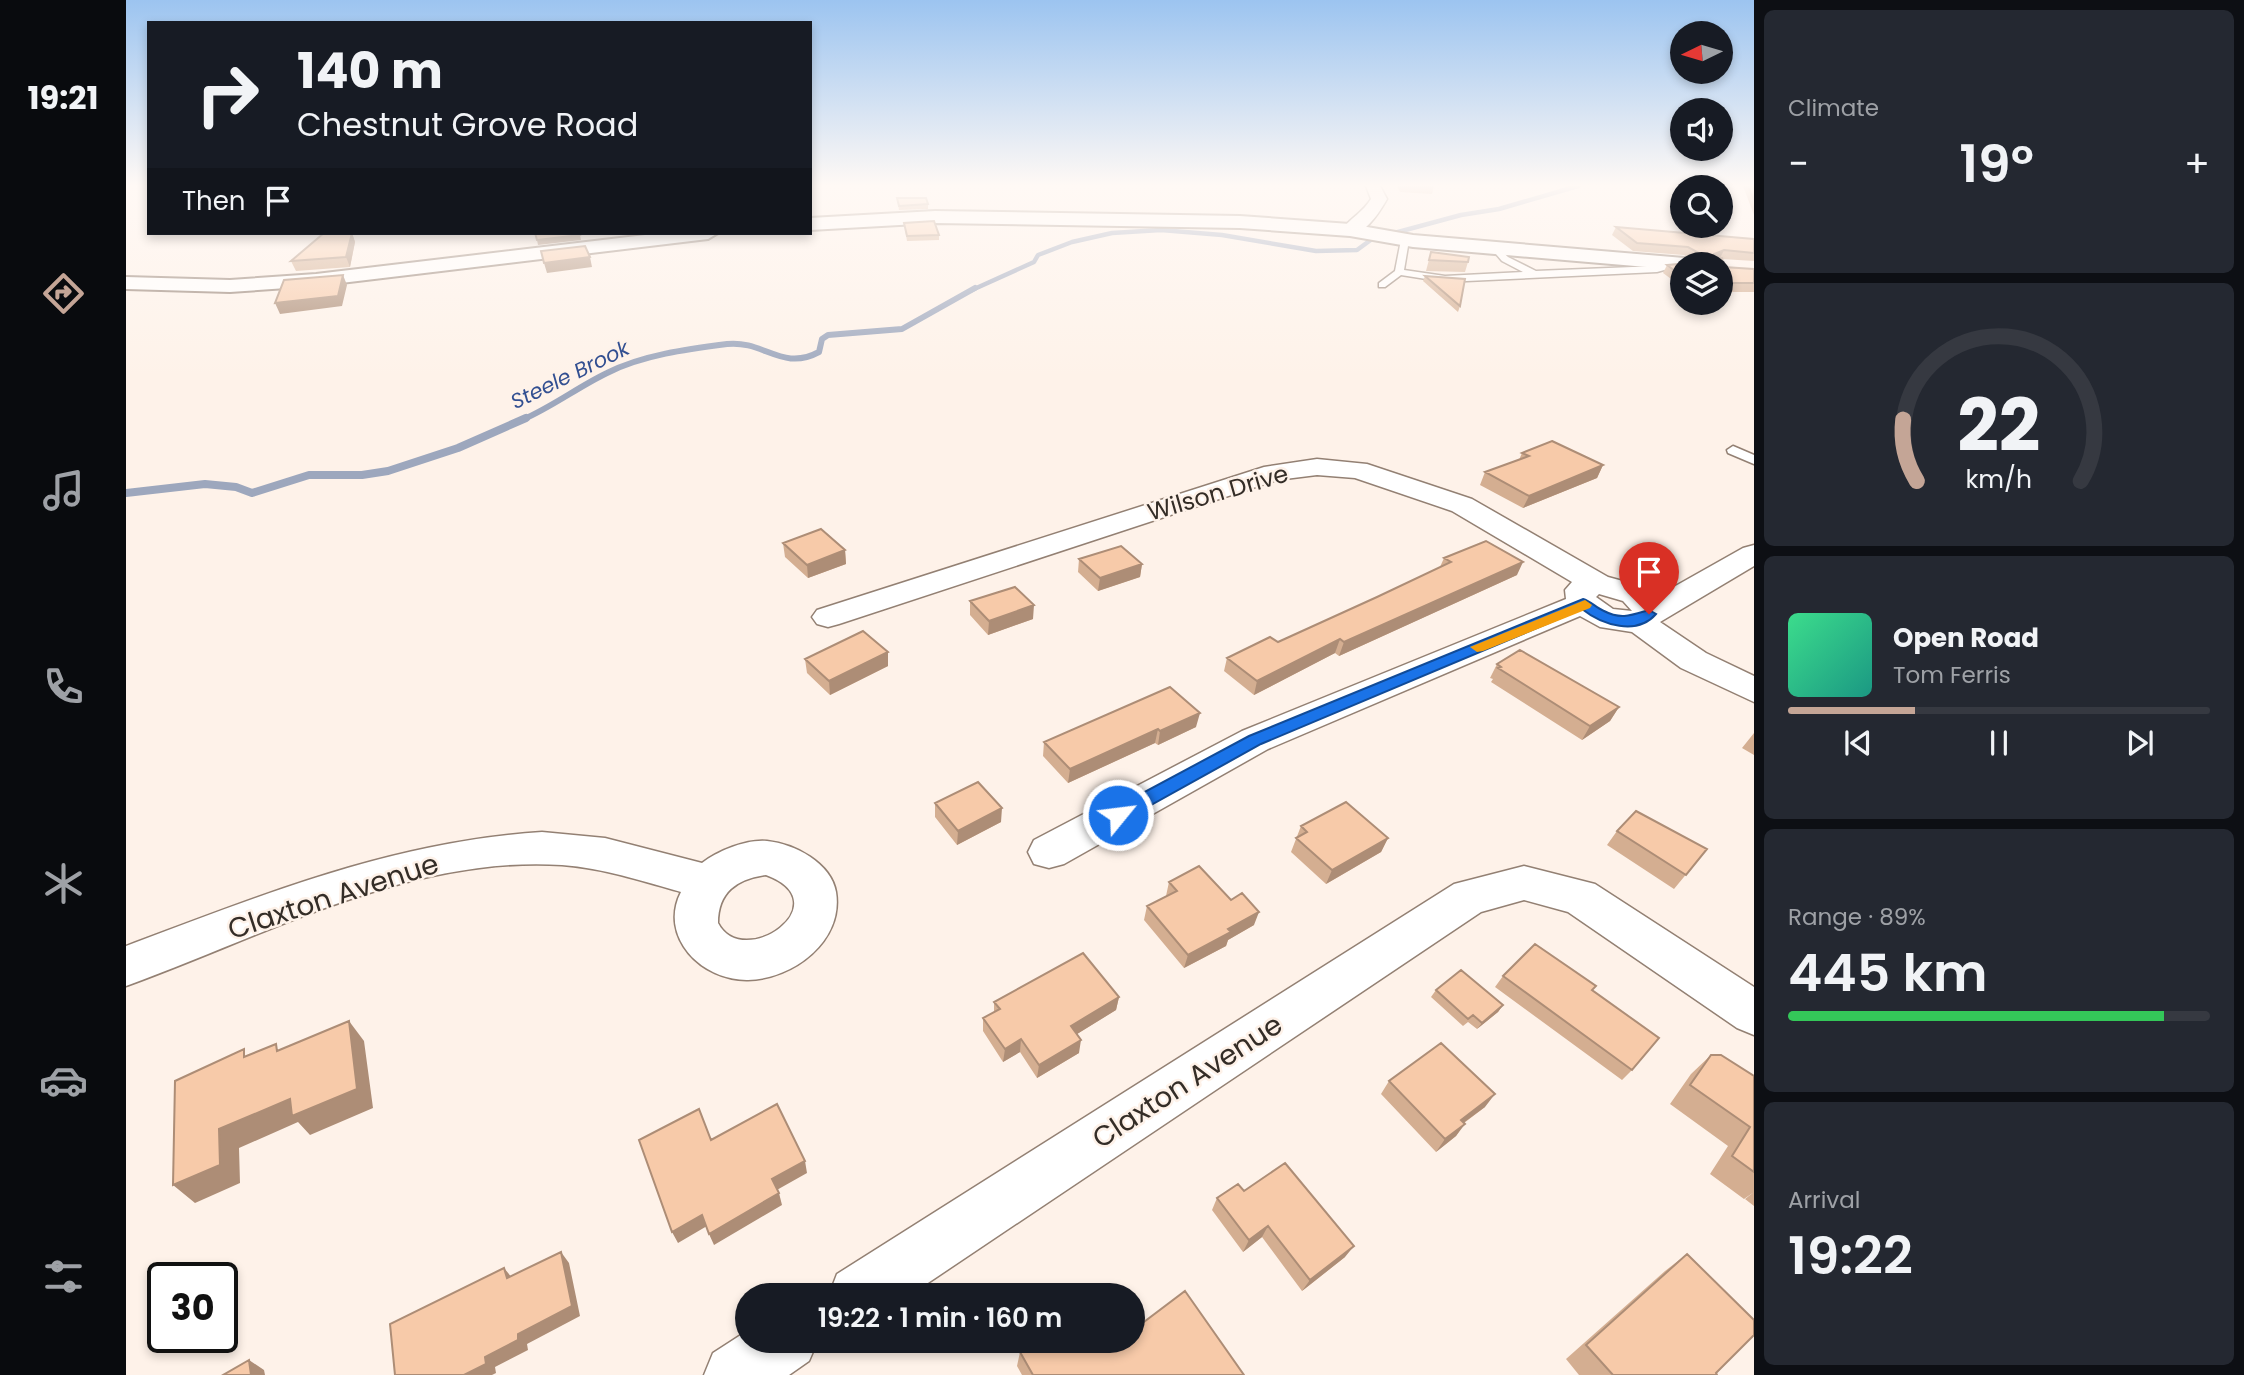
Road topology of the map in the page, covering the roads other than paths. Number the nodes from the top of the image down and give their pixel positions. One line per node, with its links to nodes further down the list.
1 (565, 250): 9 (street)
2 (1398, 250): 7 (lane)
3 (1497, 250): 8 (lane)
4 (1528, 250): 5 (street)
5 (1670, 263)
6 (1670, 267): 8 (lane)
7 (1399, 272): 8 (lane); 10 (lane)
8 (1534, 274)
9 (126, 283)
10 (1382, 285)
11 (1733, 450): 12 (lane)
12 (1754, 460)
13 (1754, 554): 16 (street)
14 (1590, 594): 15 (street, Wilson Drive); 16 (street, Wilson Drive); 18 (street)
15 (828, 617)
16 (1644, 618): 17 (street, Wilson Drive)
17 (1754, 690)
18 (1049, 852)
19 (708, 882): 20 (street, Claxton Avenue)
20 (126, 966)
21 (1754, 1013): 22 (street, Claxton Avenue)
22 (876, 1283)
23 (768, 1353): 24 (street)
24 (735, 1375)

